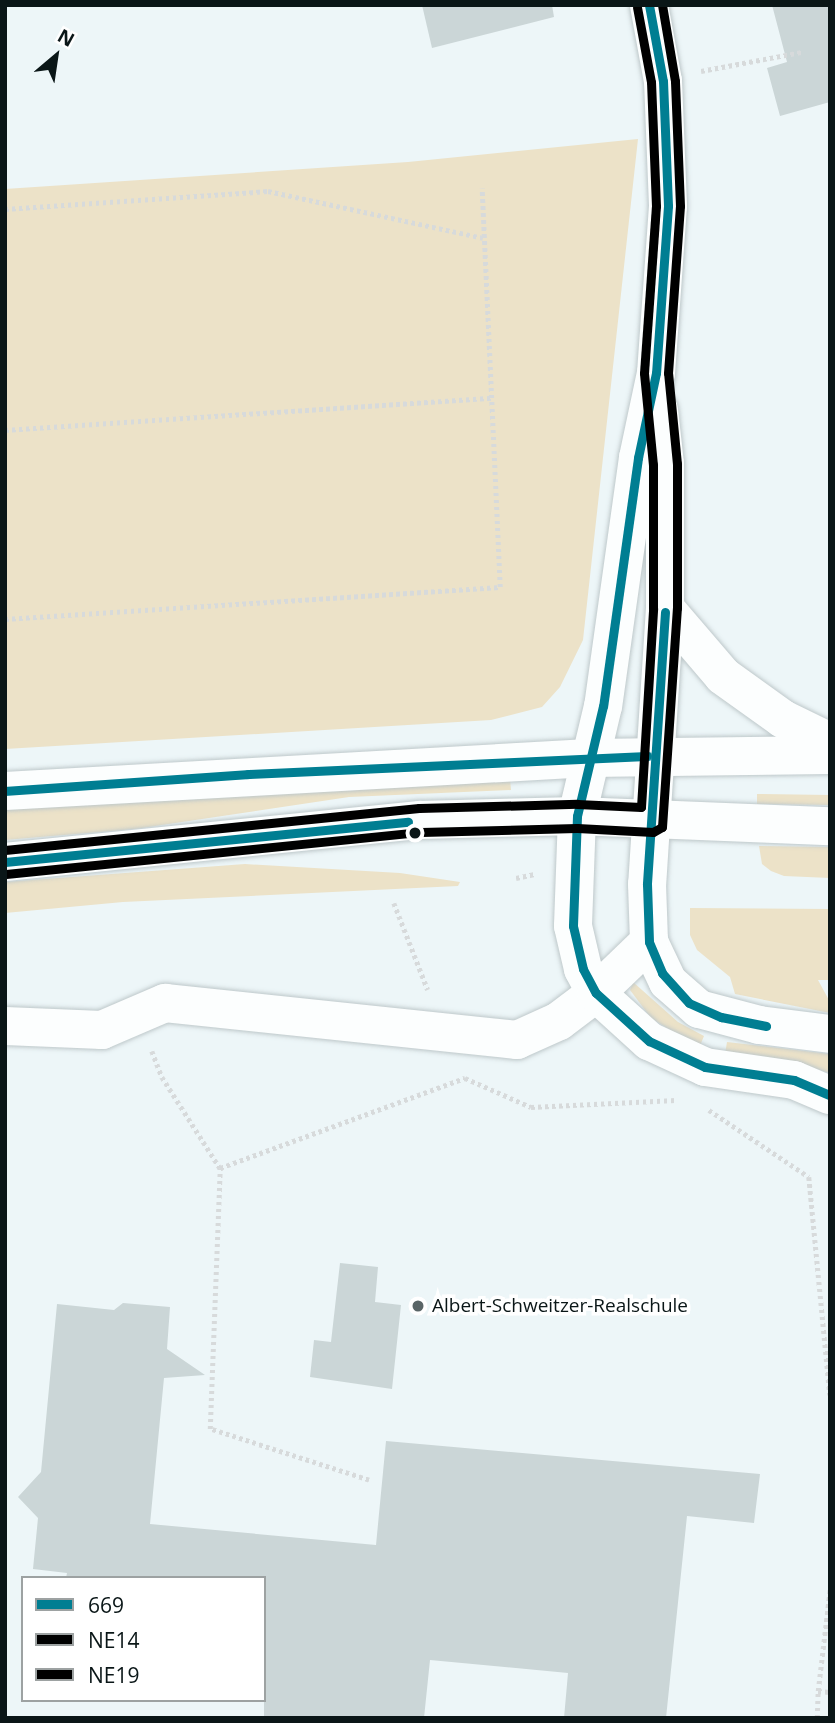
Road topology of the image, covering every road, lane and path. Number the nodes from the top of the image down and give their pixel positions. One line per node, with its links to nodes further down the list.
1 (649, 5): 3 (street)
2 (802, 52): 3 (path)
3 (663, 81): 7 (street)
4 (482, 188): 6 (path)
5 (5, 209): 6 (path)
6 (483, 237): 8 (path)
7 (656, 373): 10 (street); 15 (street)
8 (492, 398): 9 (path); 11 (path)
9 (5, 430)
10 (665, 608): 12 (street); 14 (street)
11 (5, 619)
12 (830, 743)
13 (830, 755): 14 (street)
14 (659, 756): 15 (street); 18 (street)
15 (589, 758): 16 (street); 17 (street)
16 (5, 791)
17 (577, 816): 18 (street); 20 (street); 24 (street)
18 (652, 820): 19 (street); 23 (street)
19 (830, 827)
20 (5, 862)
21 (527, 864): 22 (path)
22 (528, 873)
23 (649, 942): 24 (street); 27 (street)
24 (596, 993): 25 (street); 28 (street)
25 (139, 1013): 26 (street); 31 (path)
26 (5, 1026)
27 (830, 1034)
28 (830, 1096)
29 (679, 1099): 31 (path)
30 (704, 1107): 32 (path)
31 (220, 1168): 33 (path)
32 (830, 1395)
33 (369, 1480)
34 (830, 1589): 35 (path)
35 (818, 1691): 36 (path); 37 (path)
36 (830, 1692)
37 (817, 1718)

